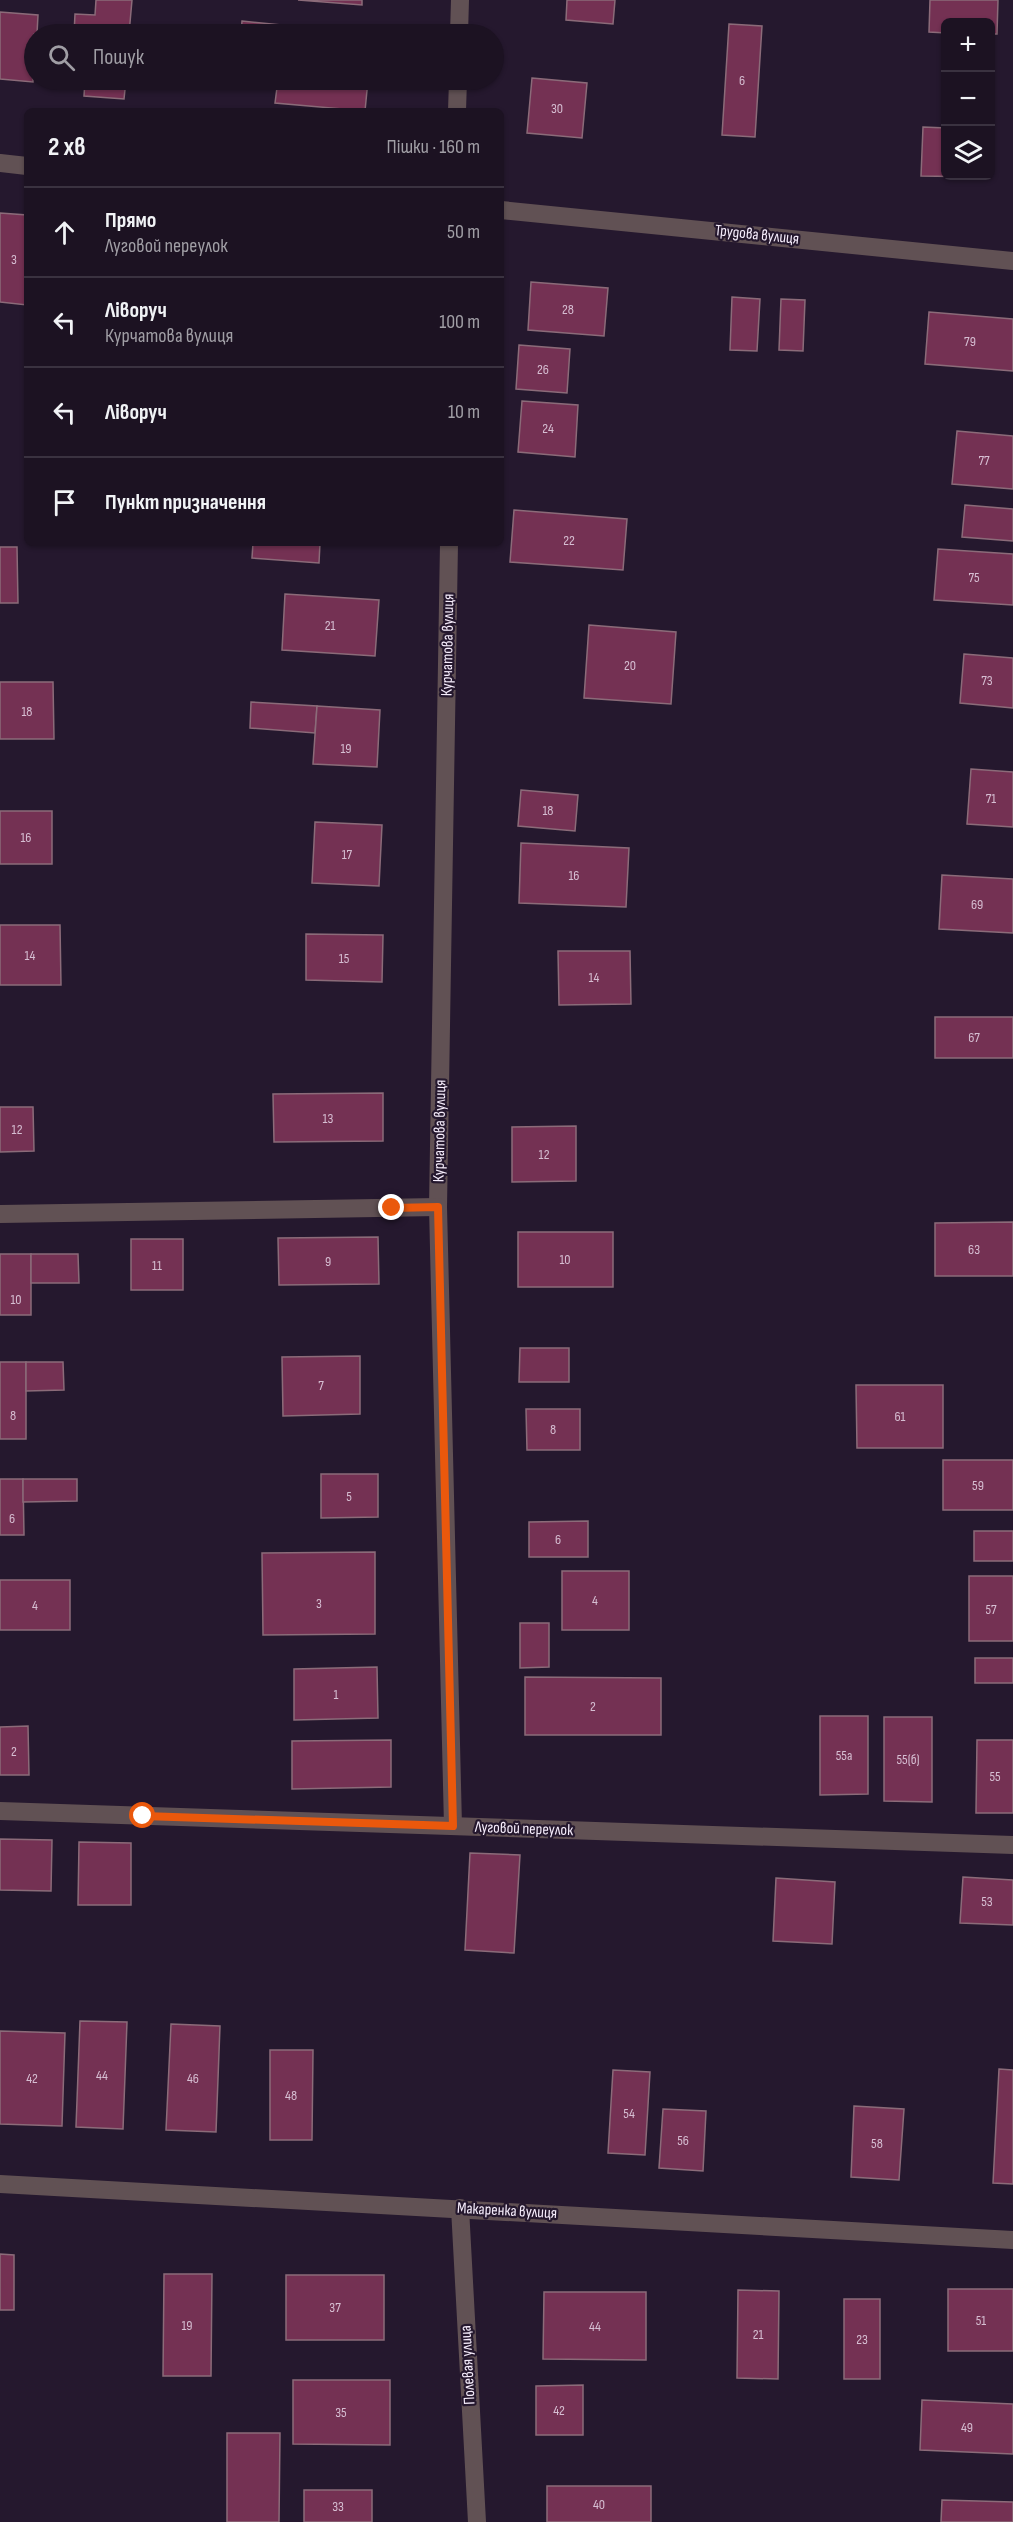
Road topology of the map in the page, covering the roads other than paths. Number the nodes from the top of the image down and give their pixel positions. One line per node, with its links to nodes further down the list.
1 (460, 0): 2 (street)
2 (459, 24)
3 (458, 90): 4 (street)
4 (457, 108)
5 (0, 163): 6 (street)
6 (24, 166)
7 (504, 210): 8 (street, Трудова вулиця)
8 (1013, 261)
9 (449, 546): 10 (street, Курчатова вулиця)
10 (438, 1207): 11 (street); 13 (street, Курчатова вулиця)
11 (0, 1214)
12 (0, 1811): 13 (street, Луговой переулок)
13 (453, 1826): 14 (street, Луговой переулок)
14 (1013, 1845)
15 (0, 2184): 16 (street, Макаренка вулиця)
16 (460, 2208): 17 (street, Макаренка вулиця); 18 (street, Полевая улица)
17 (1013, 2240)
18 (477, 2522)

